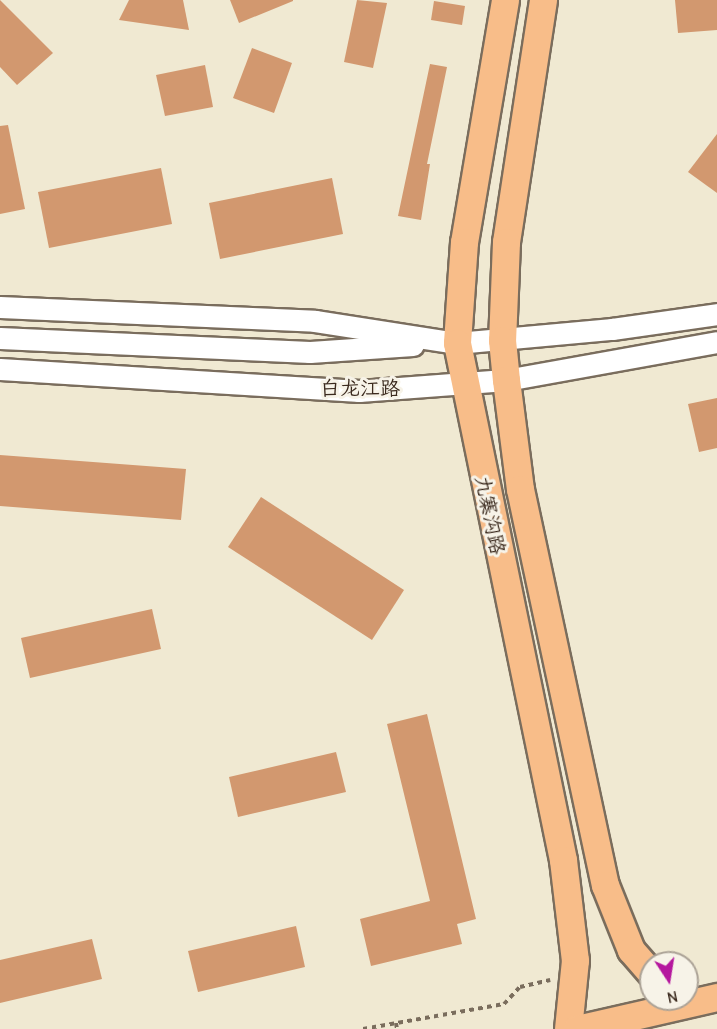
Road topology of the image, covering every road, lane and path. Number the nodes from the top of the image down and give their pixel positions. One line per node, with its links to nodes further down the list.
1 (505, 0): 8 (main road, 九寨沟路)
2 (543, 0): 6 (main road, 九寨沟路)
3 (0, 308): 8 (street)
4 (717, 314): 6 (street)
5 (0, 338): 8 (street)
6 (502, 340): 8 (street); 10 (main road, 九寨沟路)
7 (717, 342): 10 (street, 白龙江路)
8 (457, 343): 11 (main road, 九寨沟路)
9 (0, 369): 11 (street, 白龙江路)
10 (506, 380): 11 (street, 白龙江路); 12 (main road, 九寨沟路)
11 (463, 385): 13 (main road, 九寨沟路)
12 (639, 959)
13 (573, 975): 17 (path); 20 (main road, 九寨沟路)
14 (717, 997): 15 (main road)
15 (699, 1000)
16 (649, 1011): 21 (main road)
17 (396, 1023): 18 (path); 19 (path)
18 (363, 1029)
19 (397, 1029)
20 (568, 1029)
21 (577, 1029)

